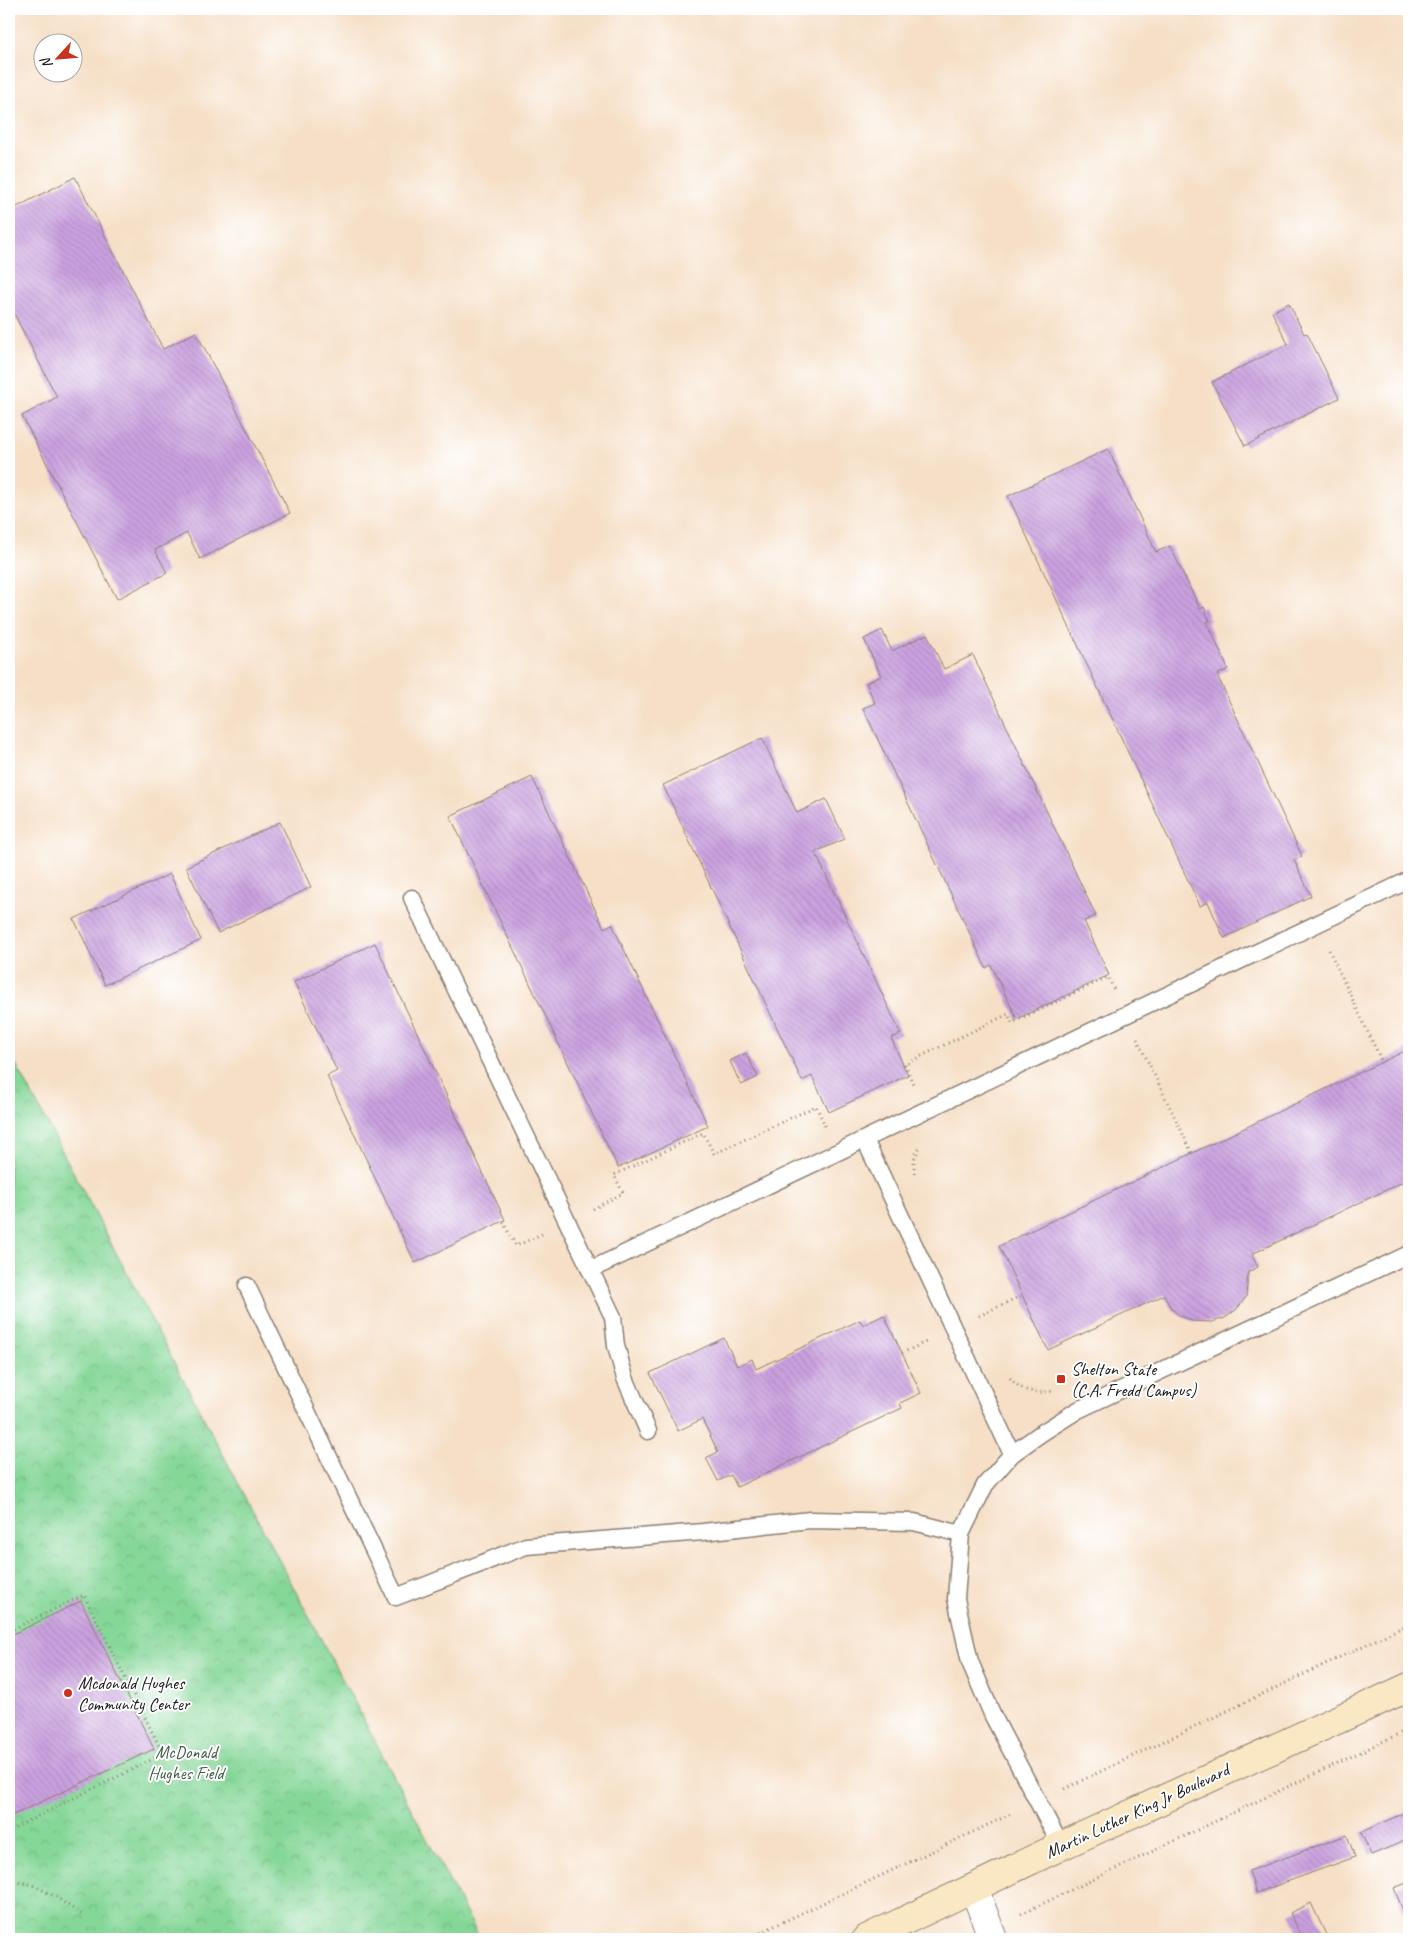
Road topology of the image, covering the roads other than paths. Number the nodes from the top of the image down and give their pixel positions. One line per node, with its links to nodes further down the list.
1 (1409, 880): 3 (lane)
2 (412, 898): 5 (lane)
3 (865, 1140): 5 (lane); 8 (lane)
4 (1409, 1254): 8 (lane)
5 (590, 1270): 7 (lane)
6 (247, 1286): 9 (lane)
7 (648, 1432)
8 (1012, 1454): 9 (lane)
9 (961, 1534): 11 (lane)
10 (1409, 1687): 11 (main road, Martin Luther King Jr Boulevard)
11 (1061, 1846): 12 (main road, Martin Luther King Jr Boulevard)
12 (974, 1888): 13 (street); 14 (main road, Martin Luther King Jr Boulevard)
13 (991, 1934)
14 (866, 1939)

